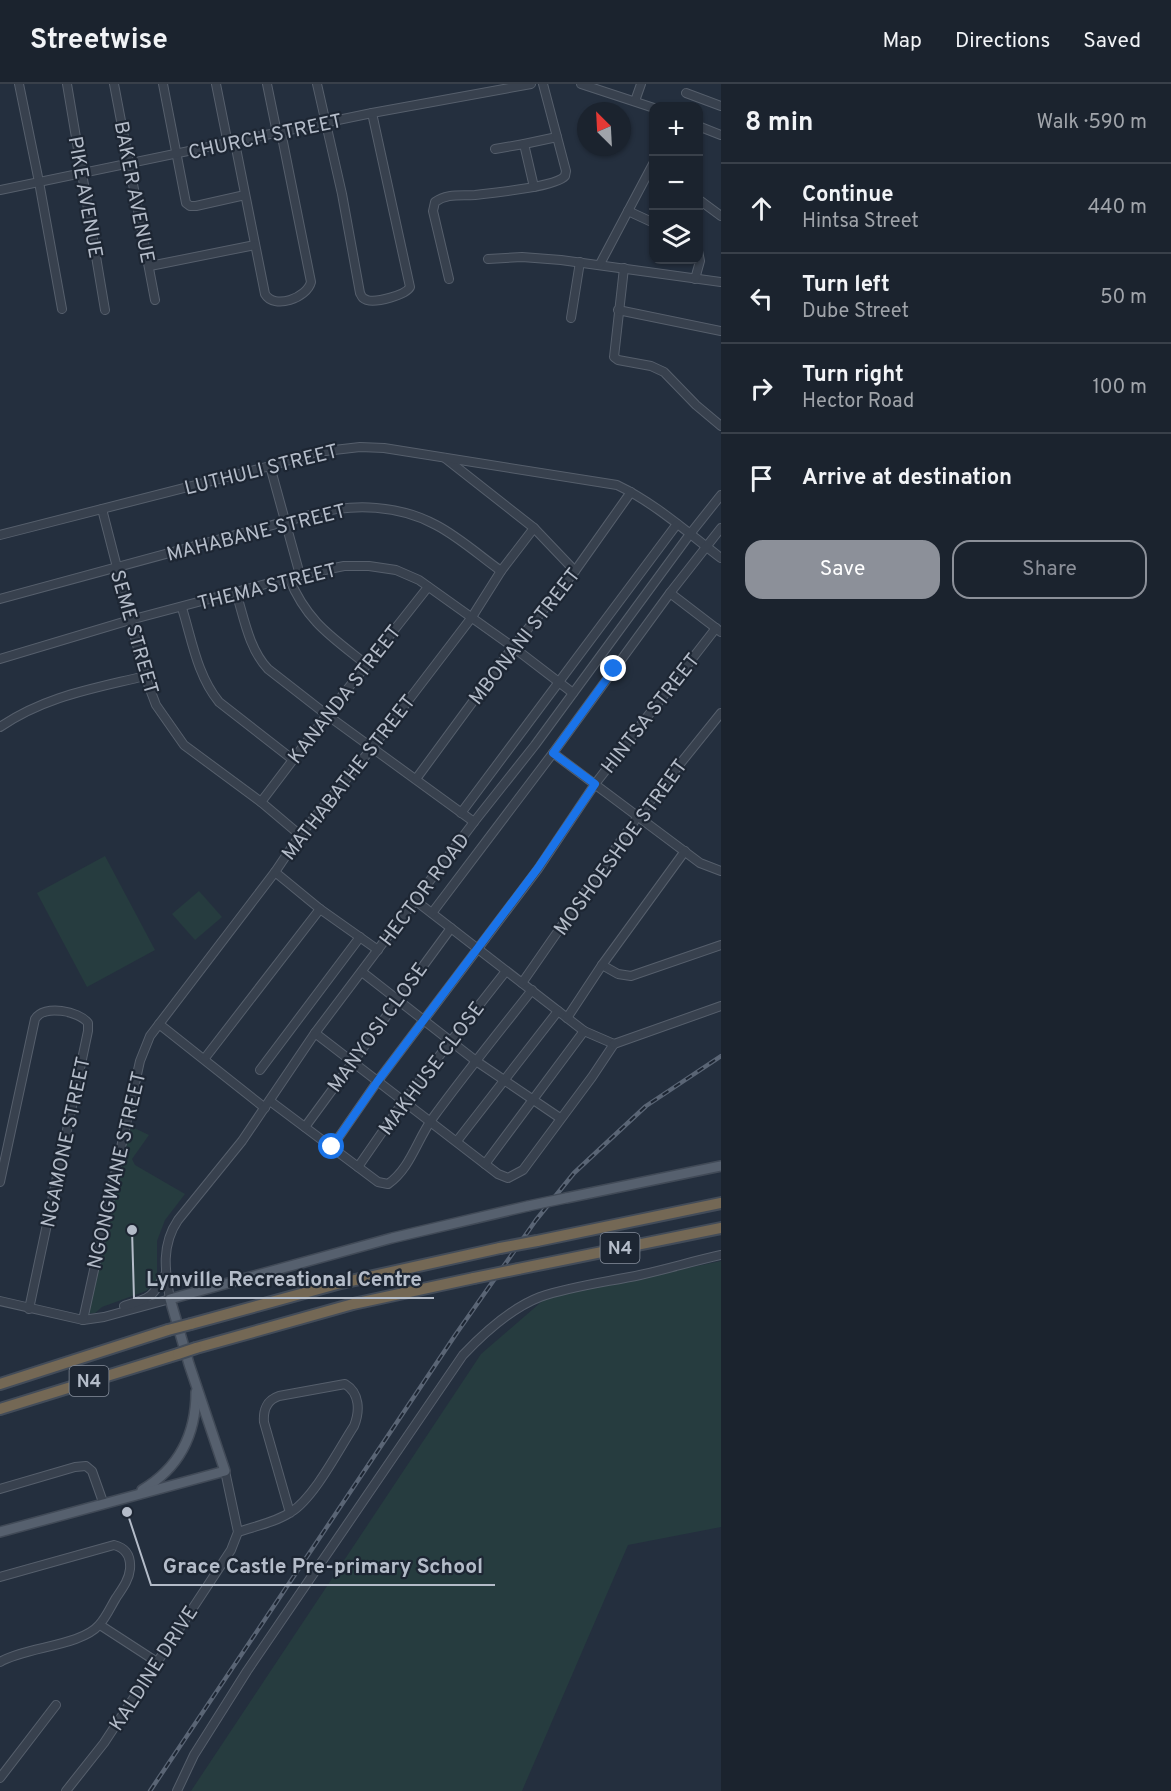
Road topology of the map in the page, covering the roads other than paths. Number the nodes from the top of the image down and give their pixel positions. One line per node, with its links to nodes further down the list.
1 (19, 84): 29 (street)
2 (67, 84): 27 (street, PIKE AVENUE)
3 (114, 84): 26 (street, BAKER AVENUE)
4 (163, 84): 25 (street)
5 (216, 84): 22 (street)
6 (267, 84): 19 (street)
7 (317, 84): 17 (street)
8 (531, 84): 16 (street, CHURCH STREET)
9 (543, 84): 21 (street)
10 (581, 84): 13 (street)
11 (641, 84): 13 (street)
12 (686, 93): 15 (street)
13 (635, 101): 14 (street)
14 (649, 106)
15 (721, 106)
16 (372, 113): 17 (street, CHURCH STREET); 17 (street)
17 (325, 123): 19 (street, CHURCH STREET)
18 (703, 128): 20 (street)
19 (279, 133): 22 (street, CHURCH STREET); 37 (street)
20 (721, 135)
21 (557, 137): 23 (street); 30 (street)
22 (232, 143): 25 (street, CHURCH STREET); 32 (street)
23 (524, 144): 24 (street); 30 (street)
24 (495, 149)
25 (176, 154): 26 (street, CHURCH STREET); 32 (street)
26 (129, 164): 27 (street, CHURCH STREET); 42 (street, BAKER AVENUE)
27 (82, 173): 29 (street, CHURCH STREET); 49 (street, PIKE AVENUE)
28 (649, 176): 34 (street)
29 (39, 182): 31 (street, CHURCH STREET); 48 (street)
30 (534, 187): 44 (street)
31 (0, 190)
32 (245, 195): 37 (street)
33 (703, 202): 35 (street)
34 (628, 211): 36 (street); 40 (street)
35 (721, 216)
36 (649, 221)
37 (255, 245): 42 (street)
38 (488, 259): 39 (street)
39 (580, 262): 40 (street); 51 (street)
40 (600, 264): 43 (street)
41 (699, 264): 45 (street)
42 (150, 266): 47 (street, BAKER AVENUE)
43 (624, 268): 45 (street); 50 (street)
44 (448, 279)
45 (695, 279): 46 (street)
46 (721, 282)
47 (155, 300)
48 (62, 309)
49 (105, 310)
50 (618, 310): 52 (street); 53 (street)
51 (571, 318)
52 (721, 331)
53 (721, 426)
54 (444, 458): 55 (street, LUTHULI STREET); 56 (street, LUTHULI STREET); 61 (street)
55 (270, 466): 58 (street, LUTHULI STREET); 59 (street)
56 (631, 492): 60 (street, LUTHULI STREET); 69 (street, MBONANI STREET)
57 (721, 495): 63 (street, HECTOR ROAD)
58 (102, 509): 64 (street, LUTHULI STREET); 67 (street, SEME STREET)
59 (284, 522): 67 (street, MAHABANE STREET); 68 (street, MAHABANE STREET); 70 (street)
60 (677, 524): 63 (street, LUTHULI STREET); 84 (street, HECTOR ROAD)
61 (534, 528): 68 (street, MATHABATHE STREET); 69 (street)
62 (721, 528): 65 (street, HECTOR ROAD)
63 (690, 534): 65 (street, LUTHULI STREET); 85 (street, HECTOR ROAD)
64 (0, 535)
65 (706, 547): 66 (street, LUTHULI STREET); 74 (street, HECTOR ROAD)
66 (721, 558)
67 (116, 567): 75 (street, MAHABANE STREET); 78 (street, SEME STREET)
68 (501, 571): 77 (street, MATHABATHE STREET)
69 (575, 571): 80 (street, MBONANI STREET)
70 (300, 575): 71 (street, THEMA STREET); 72 (street, THEMA STREET)
71 (289, 578): 73 (street, THEMA STREET); 82 (street)
72 (428, 587): 77 (street, THEMA STREET); 82 (street, KANANDA STREET)
73 (236, 592): 76 (street, THEMA STREET); 87 (street)
74 (670, 593): 79 (street); 90 (street, HECTOR ROAD)
75 (0, 599)
76 (182, 608): 78 (street, THEMA STREET); 91 (street)
77 (472, 617): 80 (street, THEMA STREET); 89 (street, MATHABATHE STREET)
78 (130, 621): 81 (street, THEMA STREET); 83 (street, SEME STREET)
79 (718, 630): 93 (street, HINTSA STREET)
80 (513, 647): 84 (street, THEMA STREET); 92 (street, MBONANI STREET)
81 (0, 659)
82 (367, 665): 87 (street, KANANDA STREET)
83 (145, 676): 88 (street); 94 (street, SEME STREET)
84 (559, 681): 85 (street, THEMA STREET); 95 (street, HECTOR ROAD)
85 (573, 693): 97 (street, HECTOR ROAD)
86 (721, 713): 96 (street, MOSHOESHOE STREET)
87 (327, 715): 89 (street); 91 (street, KANANDA STREET)
88 (0, 727)
89 (372, 748): 92 (street); 98 (street, MATHABATHE STREET)
90 (553, 753): 93 (street); 104 (street, HECTOR ROAD)
91 (292, 759): 94 (street, KANANDA STREET)
92 (416, 779): 95 (street)
93 (595, 784): 96 (street); 109 (street, HINTSA STREET)
94 (261, 802): 98 (street, SEME STREET)
95 (460, 813): 97 (street)
96 (638, 816): 99 (street); 113 (street, MOSHOESHOE STREET)
97 (474, 822): 102 (street, HECTOR ROAD)
98 (300, 835): 101 (street, MATHABATHE STREET)
99 (685, 851): 100 (street); 110 (street)
100 (721, 871)
101 (275, 872): 103 (street); 120 (street, MATHABATHE STREET)
102 (416, 901): 104 (street); 108 (street, HECTOR ROAD)
103 (320, 909): 106 (street); 125 (street)
104 (432, 913): 105 (street)
105 (451, 928): 109 (street); 115 (street, MANYOSI CLOSE)
106 (360, 937): 108 (street); 128 (street, HECTOR ROAD)
107 (721, 945): 110 (street)
108 (378, 950): 112 (street, HECTOR ROAD)
109 (478, 950): 111 (street); 119 (street, HINTSA STREET)
110 (602, 965): 118 (street)
111 (506, 971): 113 (street); 123 (street, MAKHUSE CLOSE)
112 (362, 972): 115 (street); 122 (street, HECTOR ROAD)
113 (522, 982): 114 (street)
114 (532, 990): 117 (street); 126 (street)
115 (398, 1000): 119 (street); 127 (street, MANYOSI CLOSE)
116 (721, 1006): 124 (street)
117 (558, 1011): 118 (street); 129 (street)
118 (567, 1018): 121 (street)
119 (423, 1021): 123 (street); 130 (street, HINTSA STREET)
120 (159, 1024): 125 (street); 151 (street, NGONGWANE STREET)
121 (584, 1030): 124 (street); 131 (street)
122 (315, 1033): 127 (street); 133 (street, HECTOR ROAD)
123 (451, 1041): 126 (street); 132 (street, MAKHUSE CLOSE)
124 (614, 1044): 134 (street)
125 (205, 1058): 133 (street)
126 (476, 1061): 129 (street); 135 (street)
127 (351, 1062): 130 (street); 136 (street, MANYOSI CLOSE)
128 (260, 1070)
129 (505, 1080): 131 (street); 137 (street)
130 (377, 1082): 132 (street); 138 (street, HINTSA STREET)
131 (532, 1100): 134 (street); 139 (street)
132 (403, 1102): 135 (street); 141 (street, MAKHUSE CLOSE)
133 (267, 1105): 136 (street); 146 (street, HECTOR ROAD)
134 (560, 1118): 139 (street)
135 (430, 1122): 137 (street); 141 (street)
136 (304, 1127): 138 (street)
137 (457, 1141): 139 (street)
138 (332, 1147): 141 (street)
139 (485, 1164)
140 (721, 1166): 147 (main road, bridge)
141 (358, 1167)
142 (0, 1182): 149 (street, NGAMONE STREET)
143 (721, 1203): 152 (highway, N4, bridge)
144 (721, 1228): 154 (highway, N4, bridge)
145 (721, 1255): 169 (street)
146 (166, 1273): 147 (street, HECTOR ROAD); 150 (street)
147 (170, 1299): 150 (street); 153 (main road)
148 (0, 1301): 149 (street)
149 (29, 1309): 151 (street)
150 (104, 1317): 151 (street)
151 (83, 1320)
152 (0, 1384)
153 (196, 1385): 155 (main road); 157 (main road)
154 (0, 1409)
155 (225, 1471): 157 (main road); 161 (street)
156 (0, 1489): 158 (street)
157 (118, 1499): 158 (main road)
158 (103, 1502): 160 (main road)
159 (290, 1513): 159 (street); 161 (street)
160 (0, 1532)
161 (238, 1532): 165 (street, KALDINE DRIVE)
162 (0, 1577): 163 (street)
163 (100, 1625): 164 (street); 165 (street)
164 (0, 1662)
165 (157, 1662): 168 (street, KALDINE DRIVE)
166 (56, 1705): 167 (street)
167 (0, 1778)
168 (66, 1791)
169 (177, 1791)

